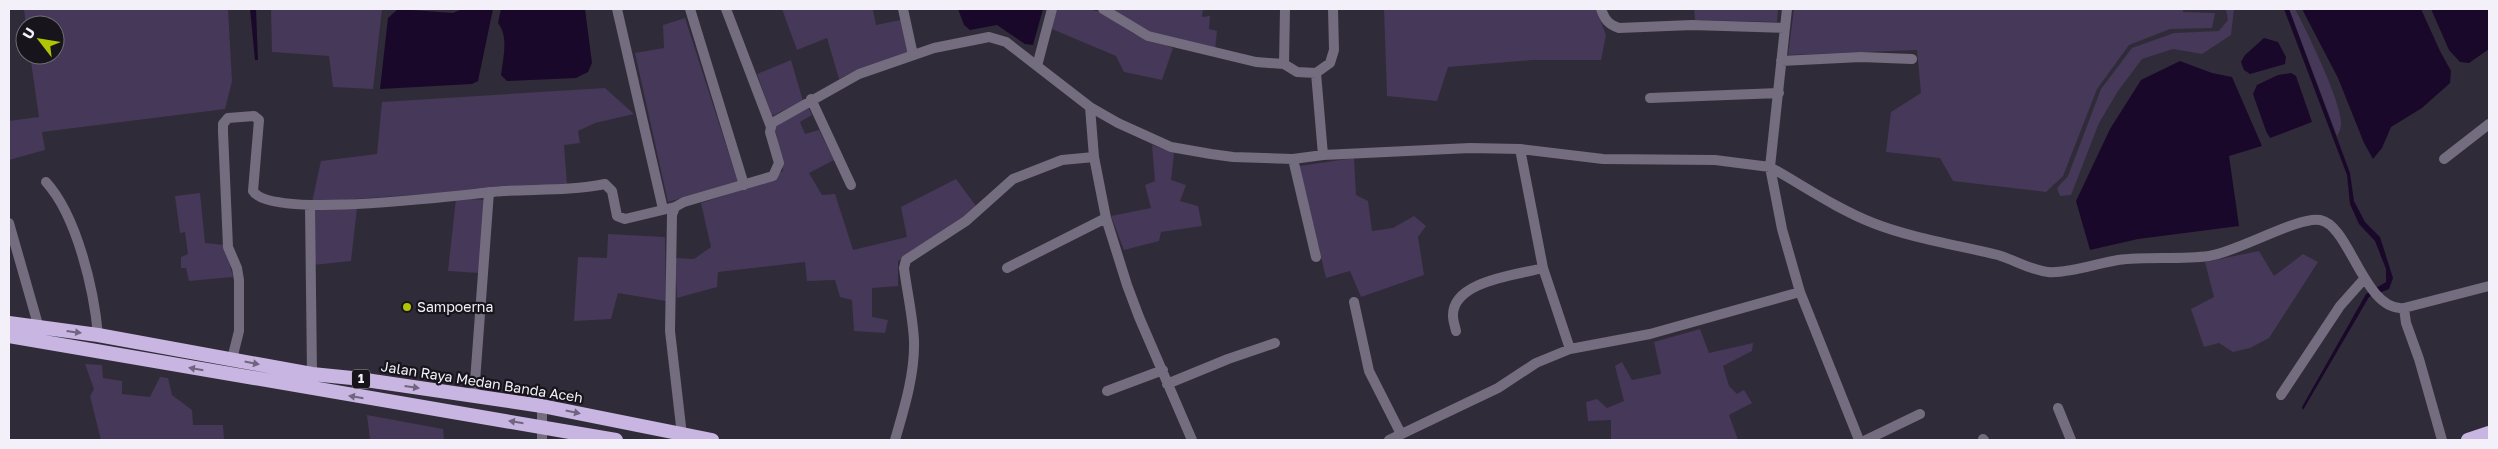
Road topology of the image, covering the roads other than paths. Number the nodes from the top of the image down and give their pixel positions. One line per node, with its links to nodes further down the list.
1 (618, 9): 36 (street)
2 (690, 9): 32 (street)
3 (726, 9): 23 (street)
4 (903, 9): 12 (street)
5 (1052, 9): 16 (street)
6 (1103, 9): 15 (street)
7 (1285, 9): 15 (street)
8 (1333, 9): 17 (street)
9 (1602, 9): 11 (street)
10 (1787, 9): 11 (street)
11 (1784, 28): 14 (street)
12 (913, 55): 16 (street); 20 (street)
13 (1912, 59): 14 (street)
14 (1781, 61): 18 (street)
15 (1284, 64): 17 (street)
16 (1037, 66): 21 (street)
17 (1316, 73): 25 (street)
18 (1779, 94): 19 (street); 29 (street)
19 (1650, 98)
20 (811, 99): 23 (street); 31 (street)
21 (1090, 108): 26 (street); 27 (street)
22 (2489, 124): 28 (street)
23 (770, 127): 32 (street)
24 (1520, 150): 25 (street); 29 (street); 41 (street)
25 (1323, 155): 27 (street)
26 (1094, 157): 37 (street); 70 (street)
27 (1293, 159): 39 (street)
28 (2444, 159)
29 (1770, 167): 42 (street); 44 (street)
30 (46, 182): 50 (street)
31 (851, 184)
32 (744, 185): 35 (street)
33 (489, 192): 34 (street); 36 (street); 59 (street)
34 (310, 206): 54 (street); 56 (street)
35 (675, 207): 36 (street); 65 (street)
36 (663, 209)
37 (1106, 218): 40 (street); 55 (street)
38 (9, 223): 48 (street)
39 (1316, 257)
40 (1007, 268)
41 (1543, 268): 49 (street); 53 (street)
42 (2368, 283): 46 (street); 60 (street)
43 (2489, 286): 46 (street)
44 (1800, 292): 53 (street); 73 (street)
45 (1354, 302): 66 (street)
46 (2404, 308): 76 (street)
47 (9, 323): 48 (highway, Jalan Raya Medan Banda Aceh / 1)
48 (39, 328): 50 (highway, Jalan Raya Medan Banda Aceh / 1, one-way to 50)
49 (1456, 331)
50 (98, 335): 54 (highway, Jalan Raya Medan Banda Aceh / 1)
51 (9, 336): 64 (highway, 1, one-way to 51)
52 (1275, 343): 57 (street)
53 (1570, 349): 66 (street)
54 (232, 359): 56 (highway, Jalan Raya Medan Banda Aceh / 1, one-way to 56)
55 (1163, 370): 57 (street); 58 (street)
56 (312, 374): 59 (highway, Jalan Raya Medan Banda Aceh / 1, one-way to 59)
57 (1167, 384): 71 (street)
58 (1107, 391)
59 (474, 395): 61 (highway, Jalan Raya Medan Banda Aceh / 1)
60 (2281, 395)
61 (542, 406): 64 (street); 65 (highway, Jalan Raya Medan Banda Aceh / 1, one-way to 65)
62 (2058, 408): 75 (street)
63 (1920, 414): 74 (street)
64 (541, 433): 68 (highway, 1)
65 (682, 434): 69 (highway, Jalan Raya Medan Banda Aceh / 1)
66 (1401, 434): 72 (street)
67 (2489, 434): 77 (highway)
68 (616, 440)
69 (712, 440)
70 (895, 440)
71 (1192, 440)
72 (1389, 440)
73 (1859, 440)
74 (1866, 440)
75 (2071, 440)
76 (2442, 440)
77 (2468, 440)

